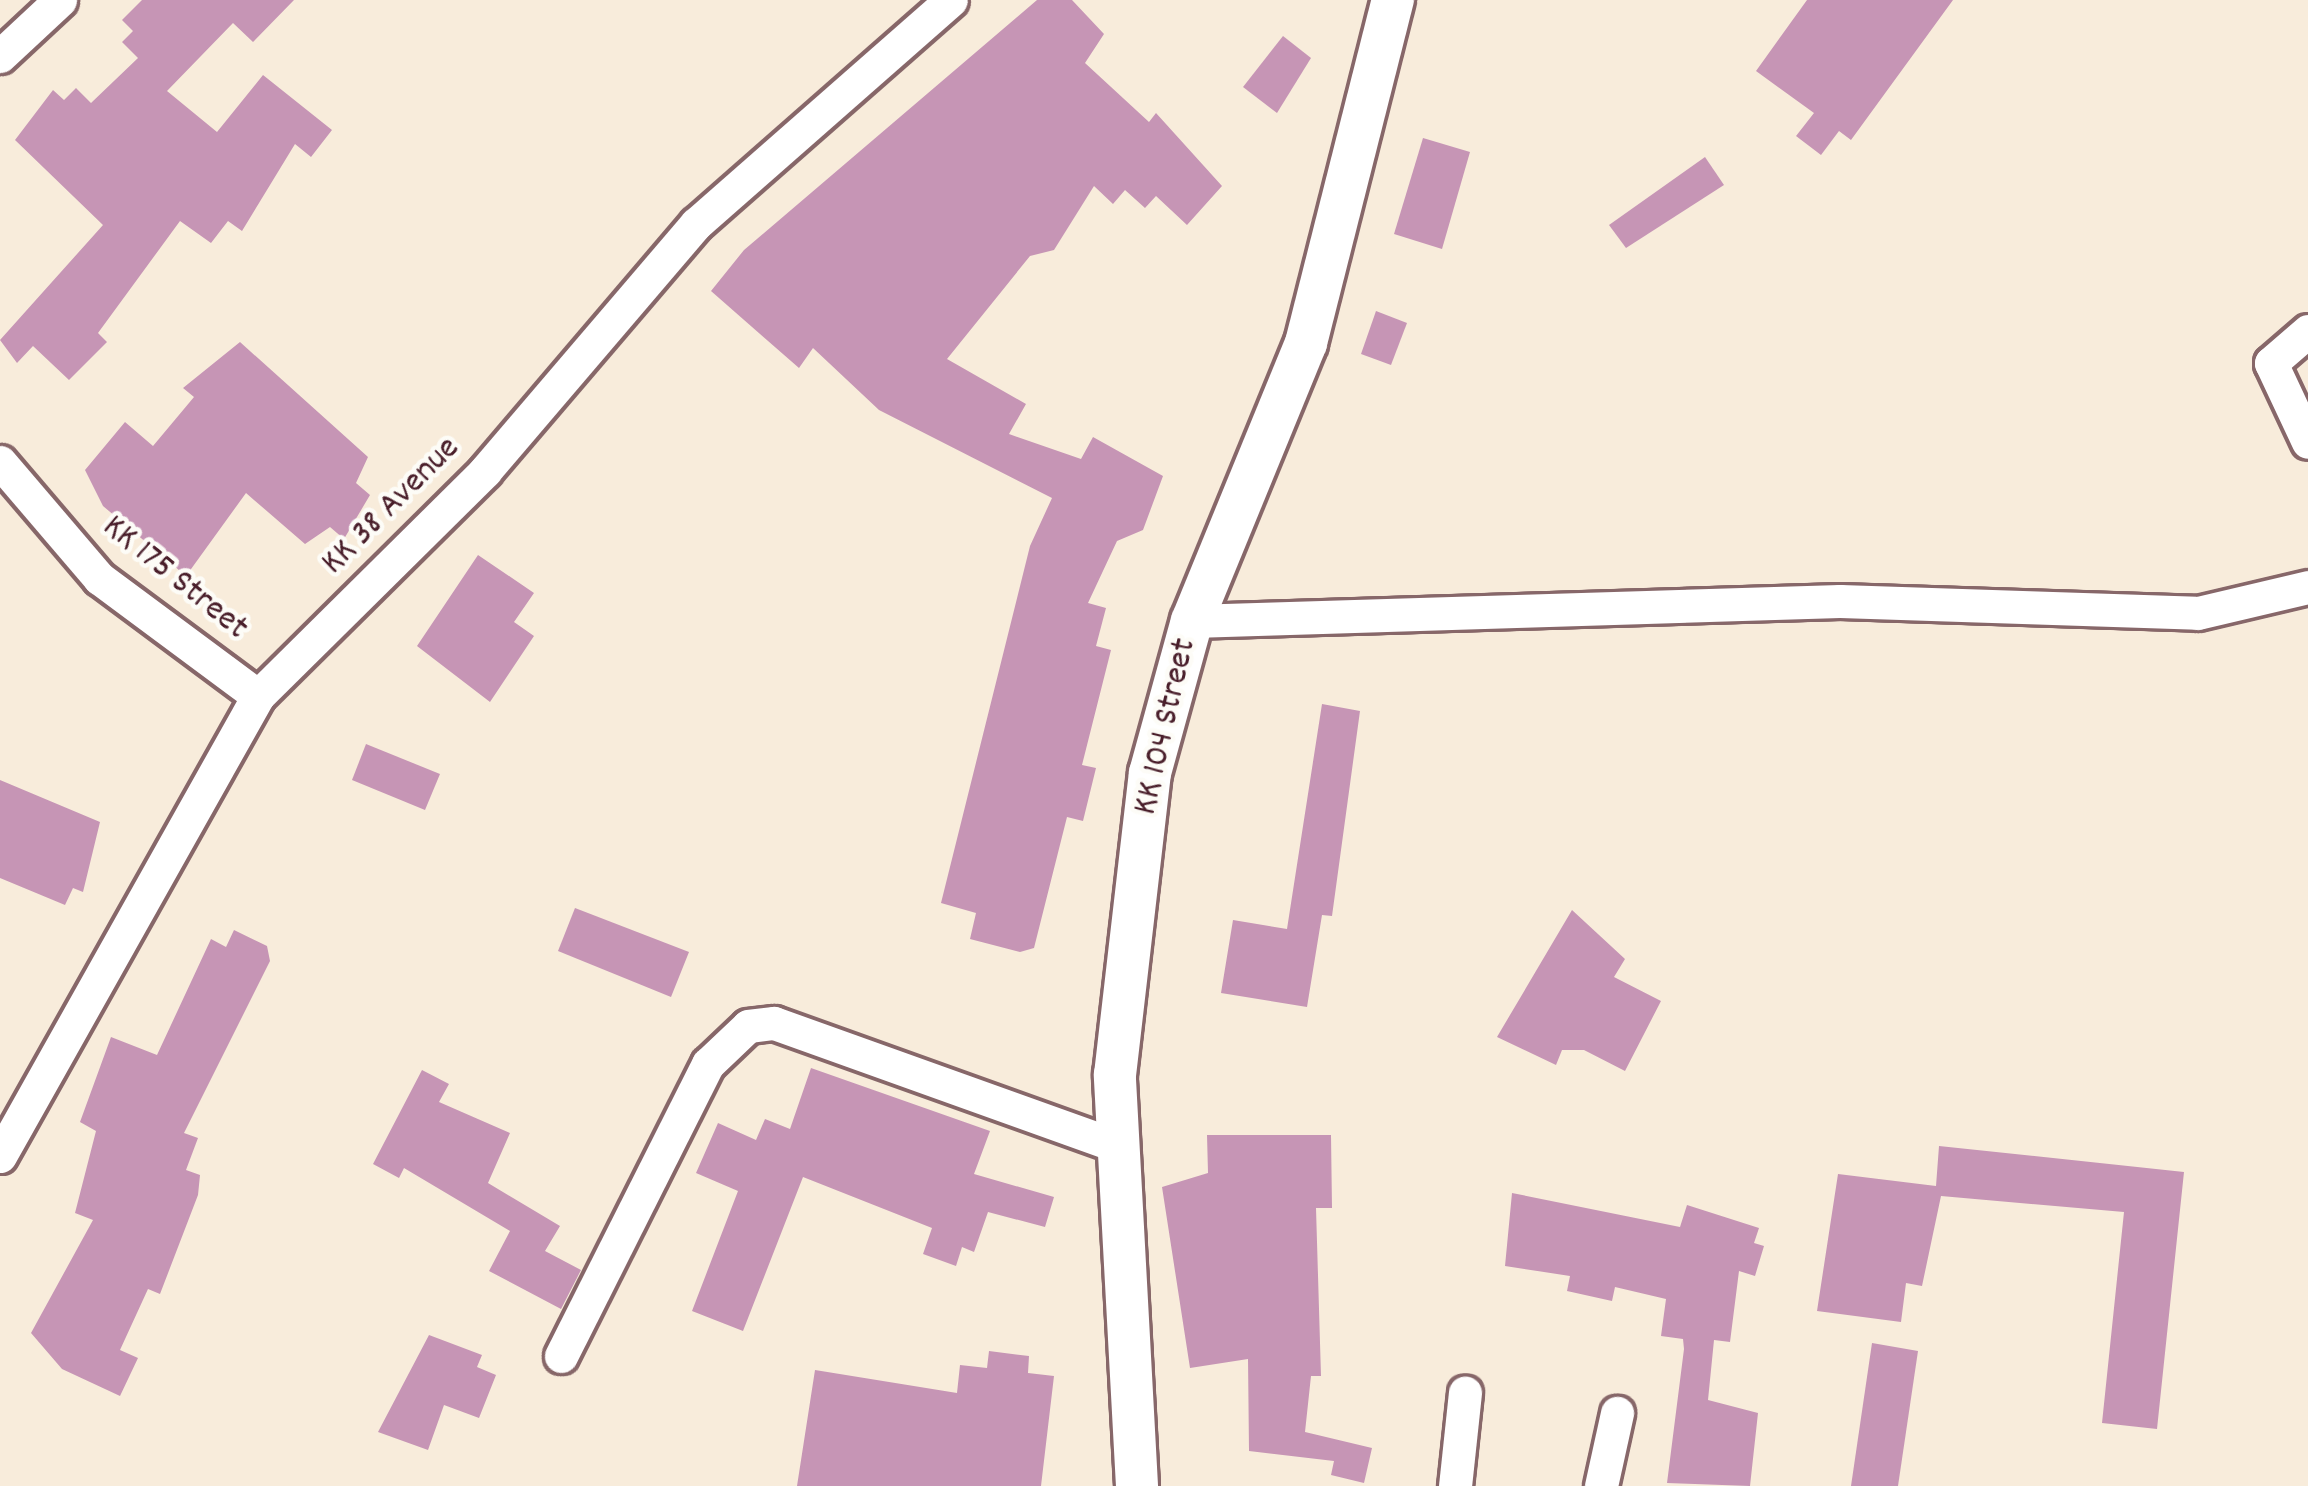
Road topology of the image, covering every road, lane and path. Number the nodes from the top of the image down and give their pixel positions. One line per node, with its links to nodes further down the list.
1 (60, 0): 4 (street)
2 (951, 0): 10 (street, KK 38 Avenue)
3 (1393, 0): 9 (street, KK 104 Street)
4 (0, 56)
5 (2308, 331): 6 (street)
6 (2308, 442)
7 (4, 484): 10 (street, KK 175 Street)
8 (2308, 587): 9 (street)
9 (1192, 621): 11 (street, KK 104 Street)
10 (258, 696): 12 (street, KK 38 Avenue)
11 (1114, 1145): 13 (street); 16 (street, KK 104 Street)
12 (0, 1156)
13 (561, 1355)
14 (1465, 1393): 17 (street)
15 (1617, 1413): 18 (street)
16 (1137, 1486)
17 (1455, 1486)
18 (1601, 1486)

